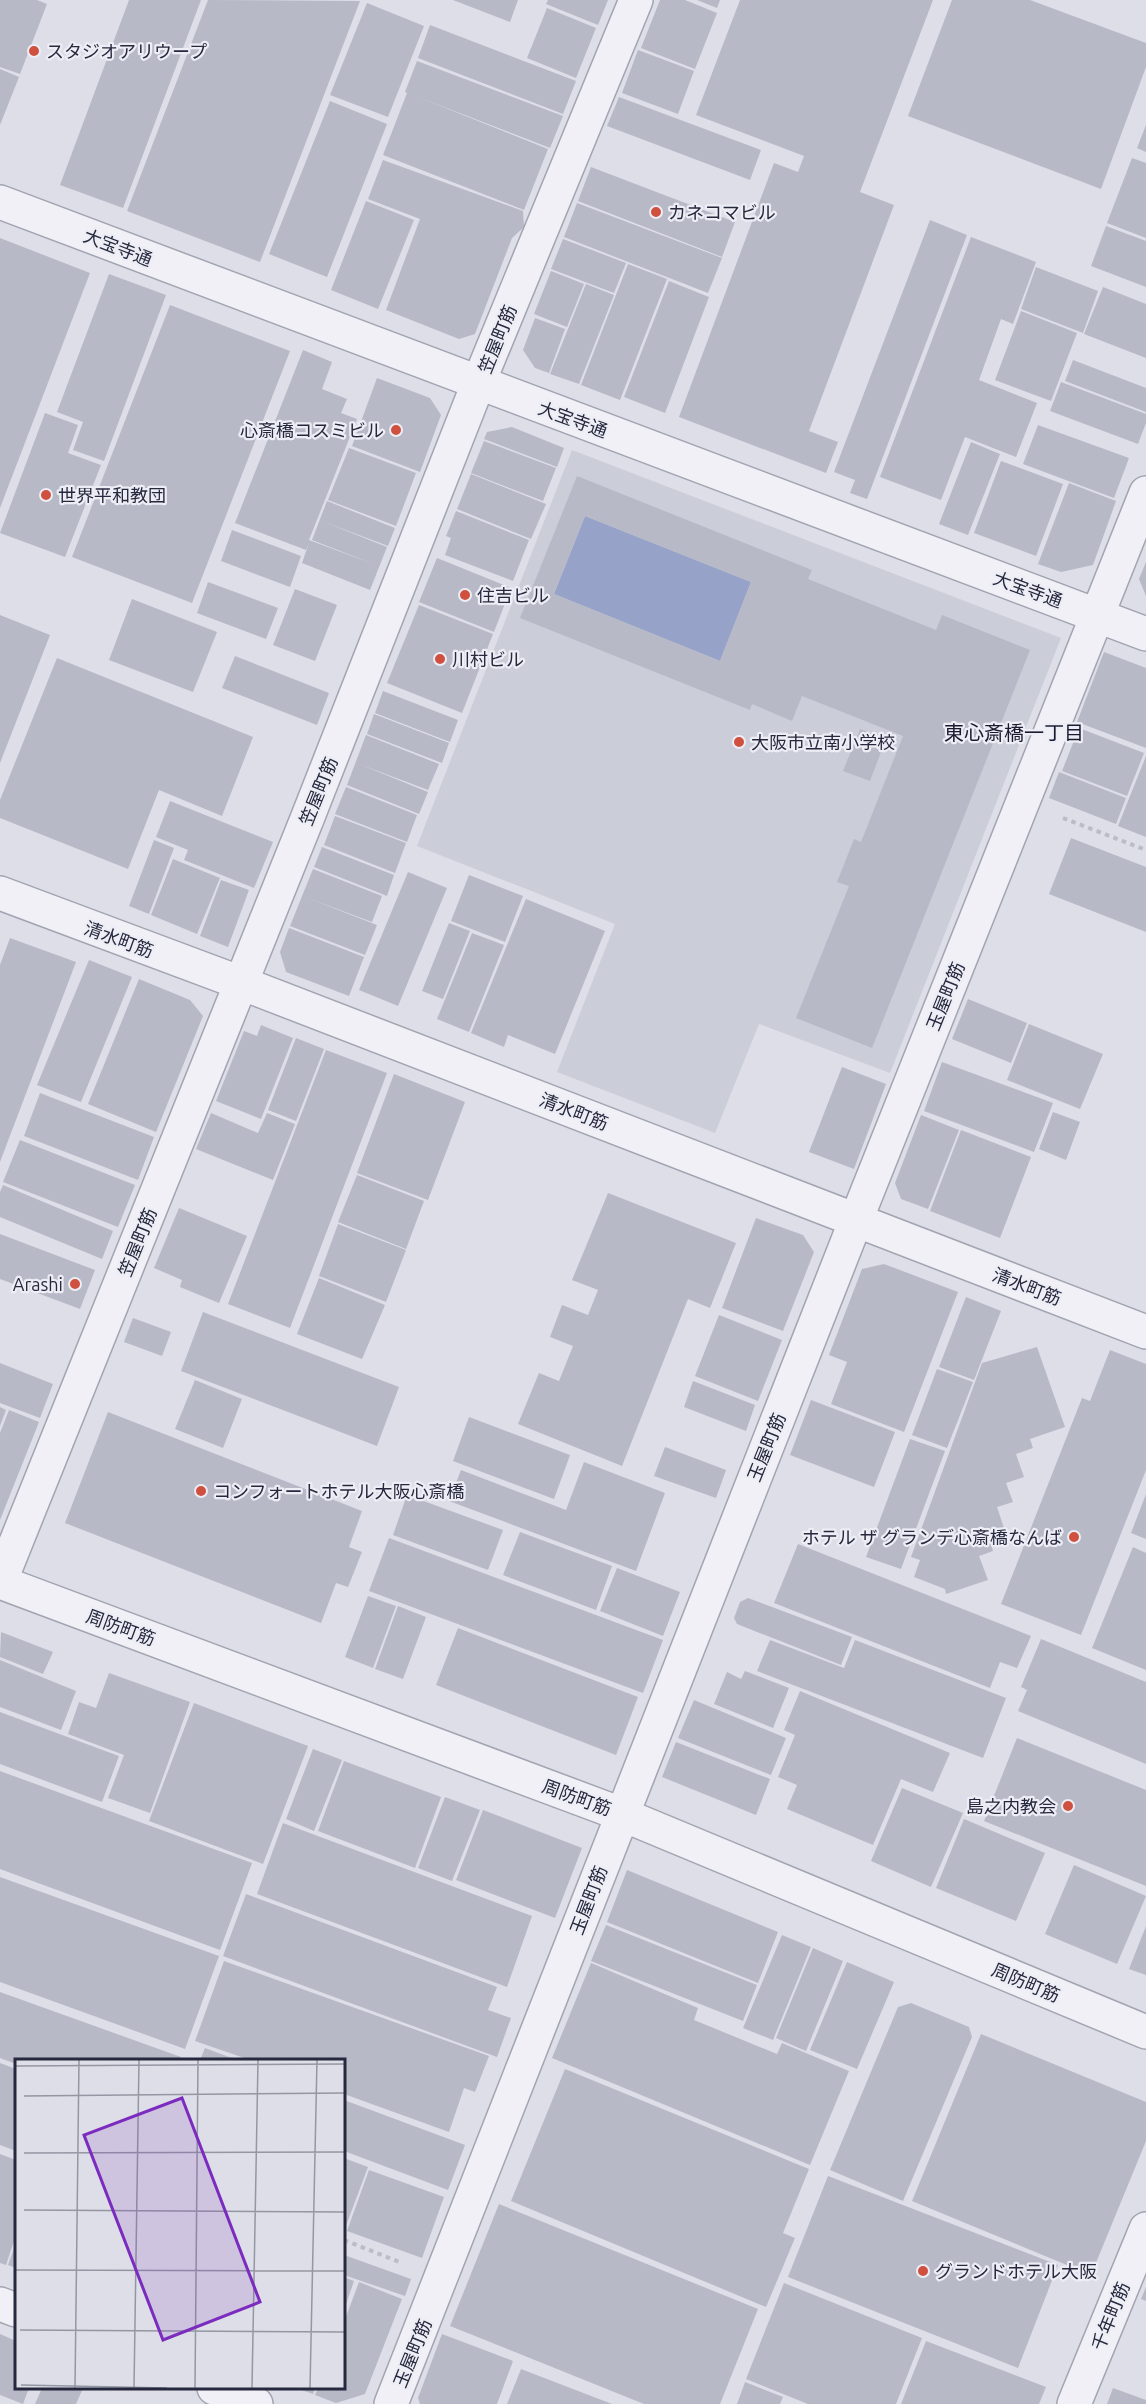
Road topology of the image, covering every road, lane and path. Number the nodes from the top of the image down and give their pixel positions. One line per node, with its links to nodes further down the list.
1 (636, 0): 3 (street, 笠屋町筋)
2 (0, 202): 3 (street, 大宝寺通)
3 (478, 384): 5 (street, 大宝寺通); 10 (street, 笠屋町筋)
4 (1146, 493): 5 (street, 玉屋町筋)
5 (1098, 615): 6 (street, 大宝寺通); 7 (street, 玉屋町筋)
6 (1146, 634)
7 (1023, 803): 8 (path); 11 (street, 玉屋町筋)
8 (1146, 850)
9 (0, 893): 10 (street, 清水町筋)
10 (241, 983): 11 (street, 清水町筋); 13 (street, 笠屋町筋)
11 (856, 1220): 12 (street, 清水町筋); 14 (street, 玉屋町筋)
12 (1146, 1332)
13 (0, 1582): 14 (street, 周防町筋)
14 (621, 1814): 15 (street, 周防町筋); 18 (street, 玉屋町筋)
15 (1146, 2032)
16 (1146, 2229): 24 (street, 千年町筋)
17 (345, 2240): 18 (path)
18 (442, 2278): 23 (street, 玉屋町筋)
19 (0, 2304): 20 (street)
20 (15, 2310)
21 (217, 2389): 22 (street)
22 (256, 2404)
23 (391, 2404)
24 (1074, 2404)

